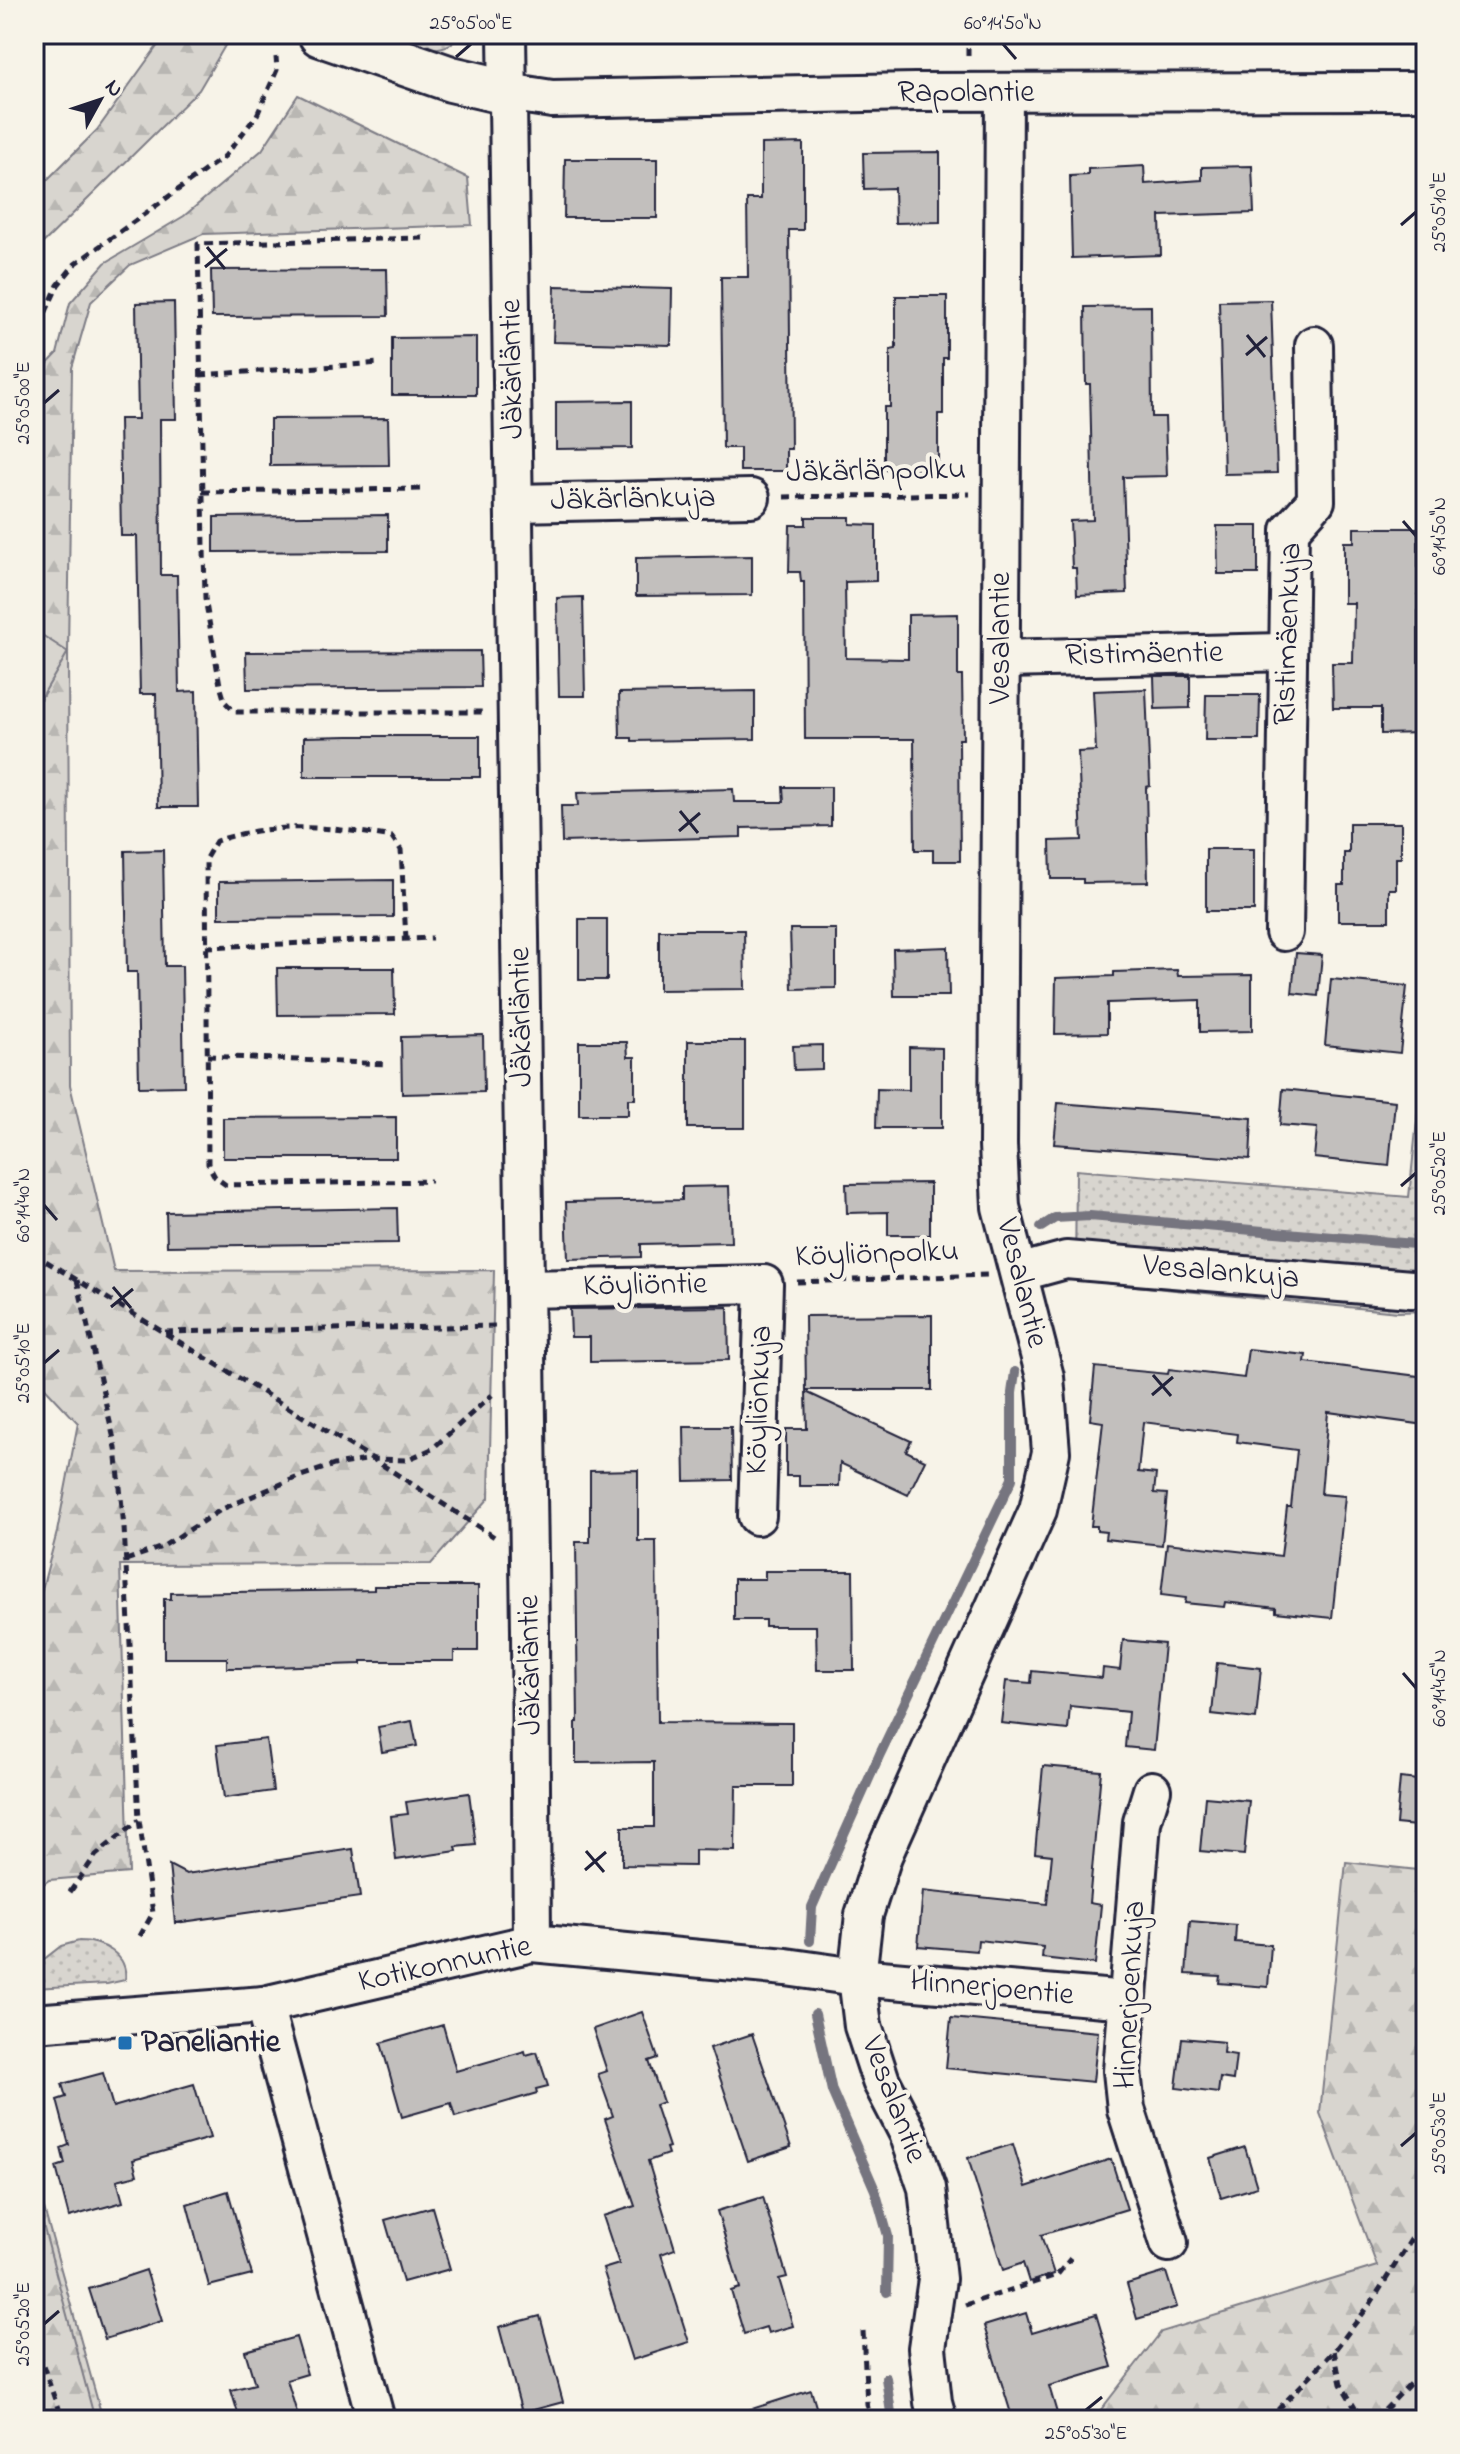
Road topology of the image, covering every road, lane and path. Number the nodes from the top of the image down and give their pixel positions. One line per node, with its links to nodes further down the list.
1 (321, 34): 7 (main road)
2 (507, 34): 7 (street, Jäkärläntie)
3 (968, 34): 5 (path)
4 (276, 57): 10 (path)
5 (968, 69)
6 (1426, 91): 8 (street, Rapolantie)
7 (507, 92): 8 (street, Rapolantie); 18 (street, Jäkärläntie)
8 (1004, 93): 16 (street, Vesalantie)
9 (423, 238): 13 (path)
10 (34, 338)
11 (1314, 345): 19 (street, Ristimäenkuja)
12 (381, 363): 13 (path)
13 (200, 375): 15 (path)
14 (423, 489): 15 (path)
15 (202, 492): 21 (path)
16 (1002, 494): 17 (path, Jäkärlänpolku); 20 (street, Vesalantie)
17 (751, 498): 18 (street, Jäkärlänkuja)
18 (515, 503): 34 (street, Jäkärläntie)
19 (1286, 652): 20 (street, Ristimäentie); 22 (street, Ristimäenkuja)
20 (1002, 659): 48 (street, Vesalantie)
21 (495, 712)
22 (1284, 932)
23 (432, 938): 24 (path)
24 (406, 939): 25 (path); 25 (path)
25 (206, 947): 26 (path)
26 (207, 1056): 27 (path); 28 (path)
27 (386, 1064)
28 (431, 1181)
29 (34, 1254): 32 (path)
30 (1033, 1269): 35 (street, Vesalankuja)
31 (991, 1275): 33 (path, Köyliönpolku)
32 (77, 1280): 37 (path); 42 (path)
33 (764, 1284): 34 (street, Köyliöntie); 40 (street, Köyliönkuja)
34 (525, 1289): 41 (street, Jäkärläntie)
35 (1411, 1289)
36 (504, 1326): 37 (path)
37 (165, 1332): 39 (path)
38 (494, 1393): 39 (path)
39 (373, 1459): 41 (path); 42 (path)
40 (757, 1516)
41 (529, 1559): 47 (street, Jäkärläntie)
42 (126, 1560): 44 (path)
43 (1152, 1790): 49 (street, Hinnerjoenkuja)
44 (139, 1820): 45 (path); 46 (path)
45 (70, 1892)
46 (140, 1936)
47 (532, 1943): 48 (street, Kotikonnuntie); 50 (street, Kotikonnuntie)
48 (857, 1977): 49 (street, Hinnerjoentie); 57 (street, Vesalantie)
49 (1127, 2000): 55 (street, Hinnerjoenkuja)
50 (264, 2005): 51 (street, Kotikonnuntie); 63 (street)
51 (34, 2023)
52 (1426, 2163): 54 (path)
53 (1426, 2215): 54 (path)
54 (1417, 2230): 60 (path)
55 (1169, 2243)
56 (1071, 2258): 57 (path)
57 (929, 2323): 65 (street, Vesalantie)
58 (863, 2331): 64 (path)
59 (34, 2339): 62 (path)
60 (1334, 2351): 66 (path); 67 (path)
61 (1426, 2367): 68 (path)
62 (62, 2420)
63 (376, 2420)
64 (871, 2420)
65 (938, 2420)
66 (1268, 2420)
67 (1362, 2420)
68 (1375, 2420)

